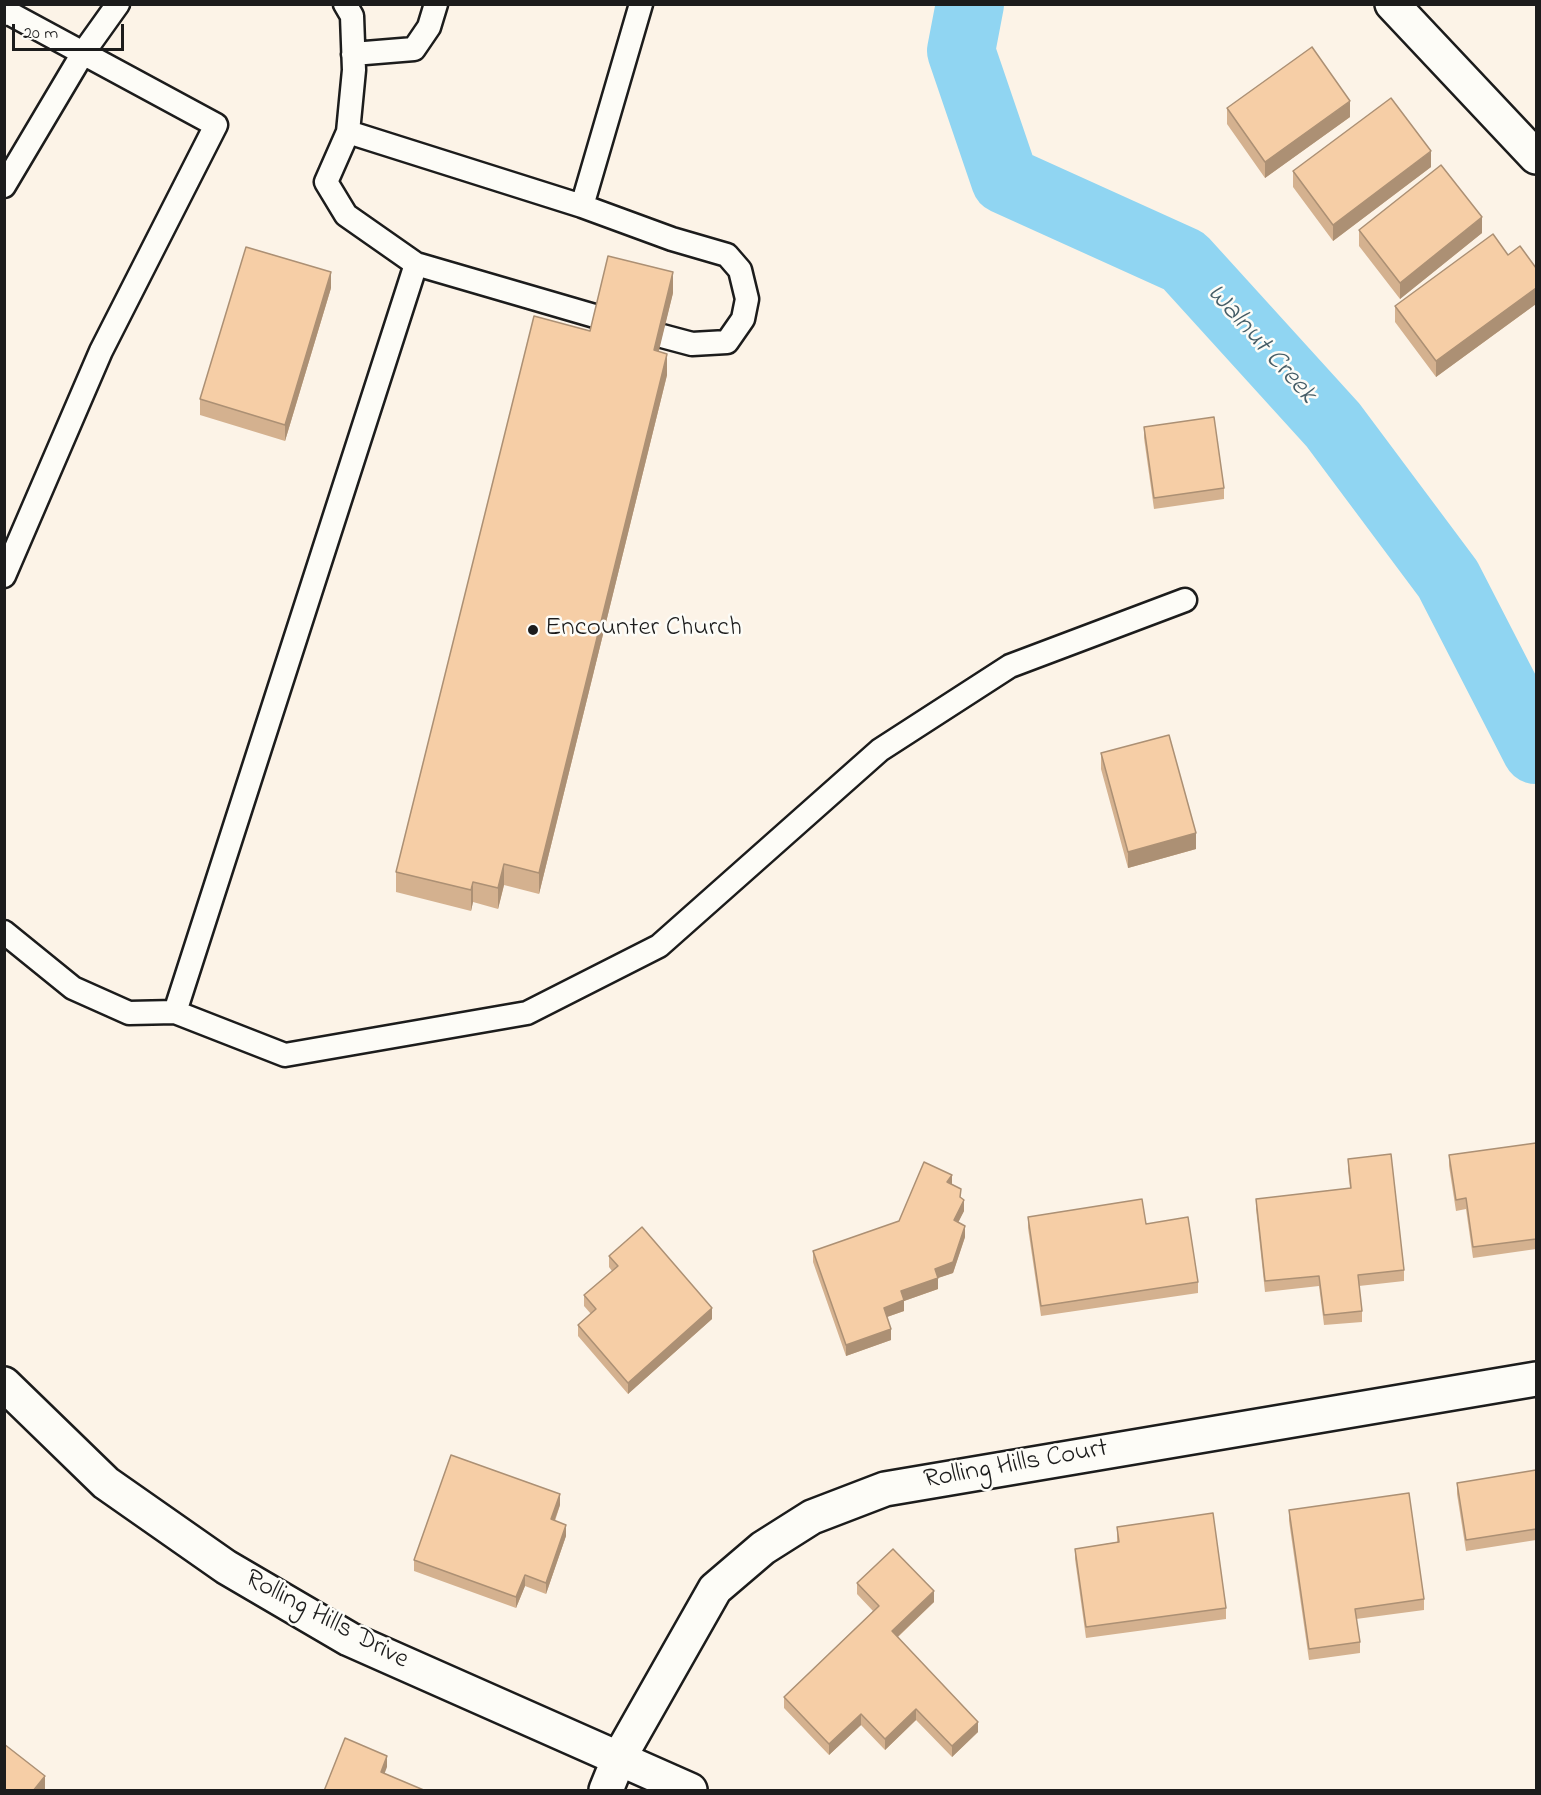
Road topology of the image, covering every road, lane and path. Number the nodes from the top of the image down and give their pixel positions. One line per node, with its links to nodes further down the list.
1 (118, 4): 7 (lane)
2 (345, 4): 8 (lane)
3 (436, 4): 8 (lane)
4 (641, 4): 12 (lane)
5 (1392, 4): 10 (street)
6 (4, 14): 7 (lane)
7 (82, 52): 11 (lane); 16 (lane)
8 (353, 54): 9 (lane)
9 (348, 132): 12 (lane); 13 (lane)
10 (1536, 157)
11 (4, 186)
12 (582, 206): 15 (lane)
13 (417, 264): 14 (lane); 19 (lane)
14 (598, 317)
15 (662, 336)
16 (4, 576)
17 (1185, 600): 19 (lane)
18 (4, 932): 19 (lane)
19 (175, 1011)
20 (1536, 1379): 22 (street, Rolling Hills Court)
21 (4, 1384): 22 (street, Rolling Hills Drive)
22 (619, 1758): 23 (street, Rolling Hills Court); 24 (street, Rolling Hills Drive)
23 (606, 1791)
24 (690, 1791)

